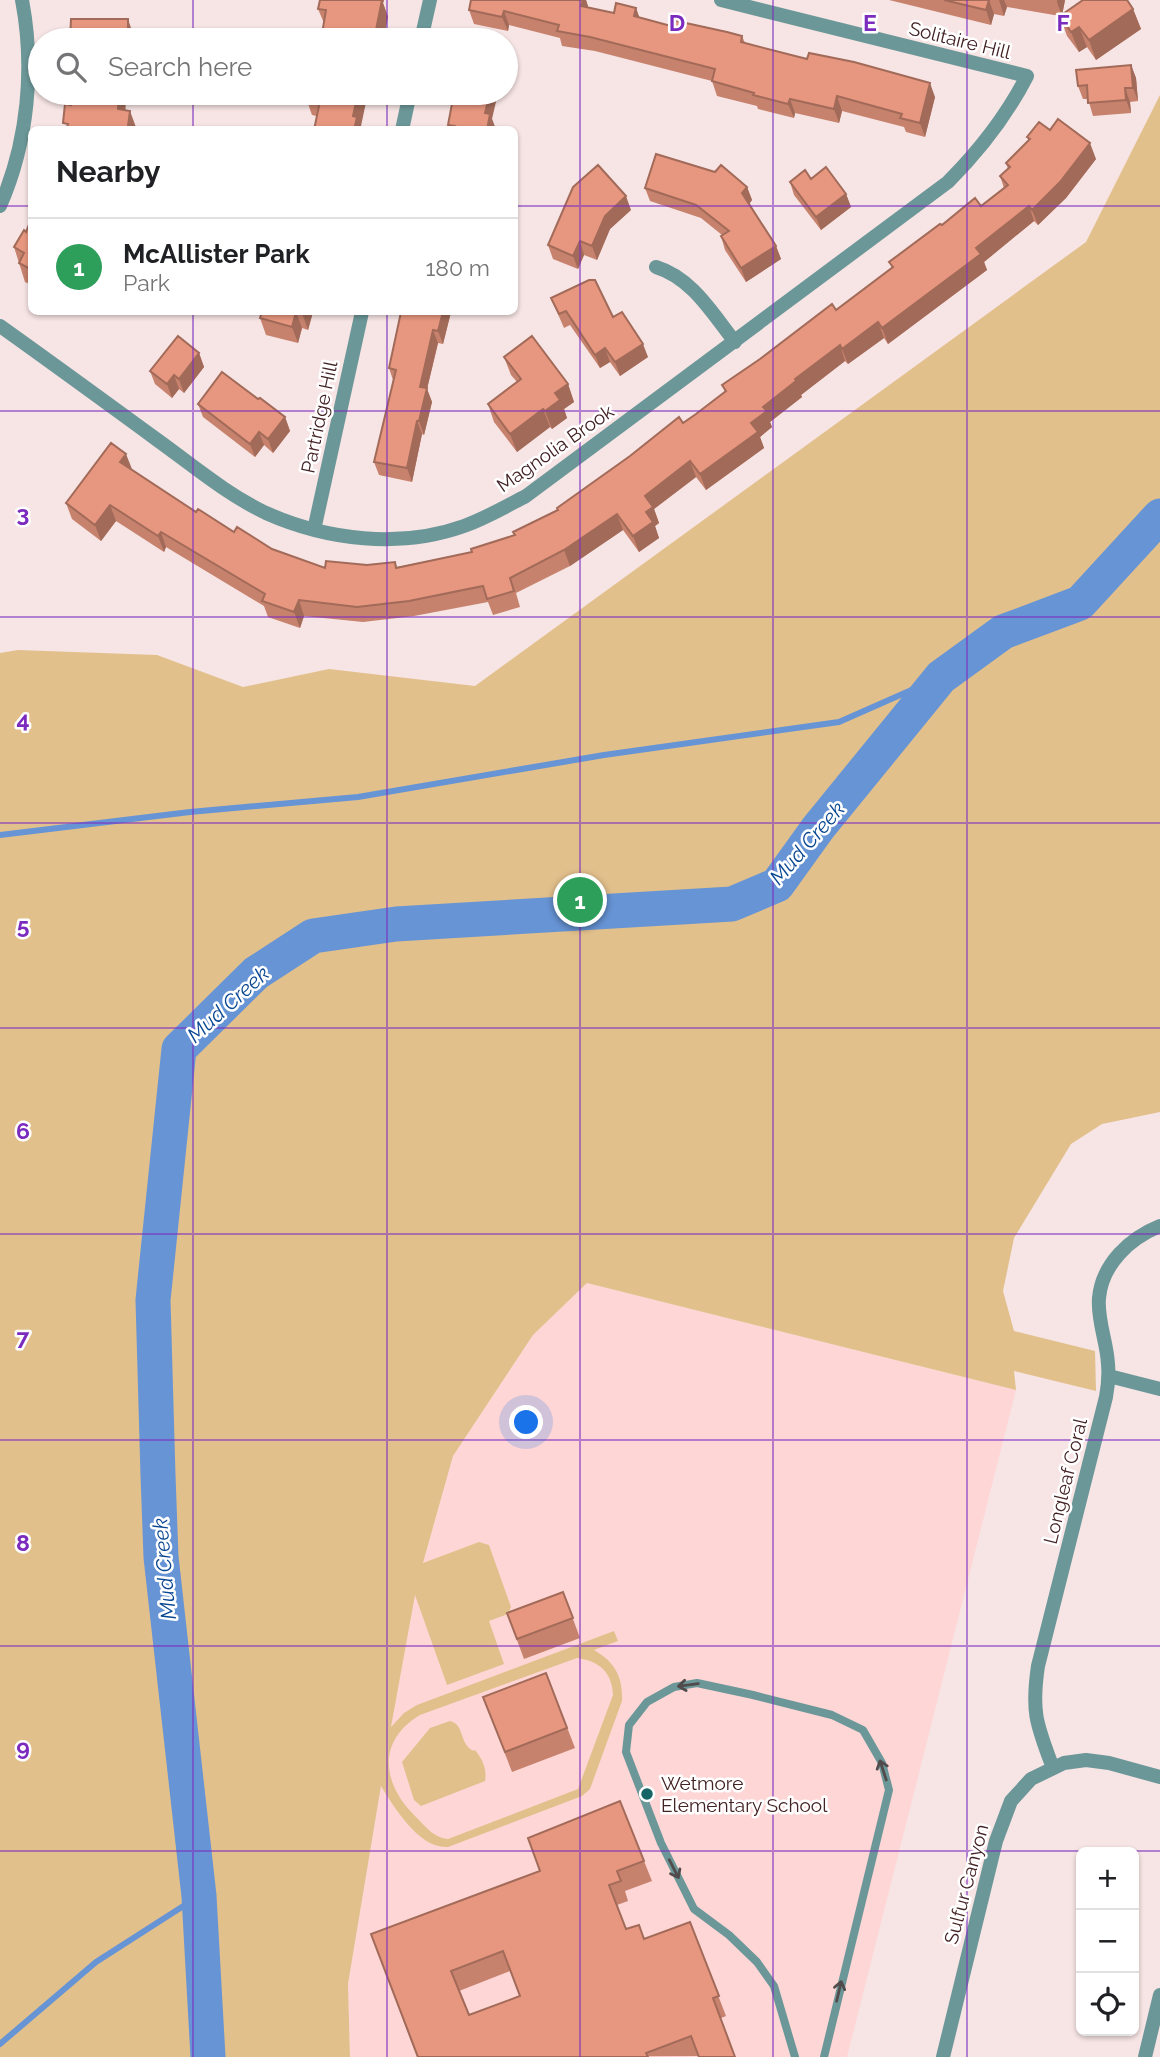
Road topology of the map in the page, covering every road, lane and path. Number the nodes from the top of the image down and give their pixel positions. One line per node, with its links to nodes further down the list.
1 (22, 0): 5 (street)
2 (430, 0): 4 (street)
3 (722, 0): 6 (street, Solitaire Hill)
4 (424, 28)
5 (28, 66)
6 (1027, 76): 14 (street, Magnolia Brook)
7 (28, 90): 10 (street)
8 (407, 105): 9 (street)
9 (403, 126)
10 (0, 206)
11 (656, 267): 14 (street)
12 (361, 315): 15 (street, Partridge Hill)
13 (0, 326): 15 (street, Magnolia Brook)
14 (735, 342): 15 (street, Magnolia Brook)
15 (314, 530)
16 (1160, 1226): 17 (street, Longleaf Coral)
17 (1109, 1376): 18 (street); 19 (street, Longleaf Coral)
18 (1160, 1389)
19 (1053, 1768): 20 (street, Sulfur Canyon); 24 (street, Sulfur Canyon)
20 (1160, 1777)
21 (1160, 1996): 25 (street)
22 (795, 2057): 23 (lane, one-way to 22)
23 (824, 2057)
24 (943, 2057)
25 (1145, 2057)

